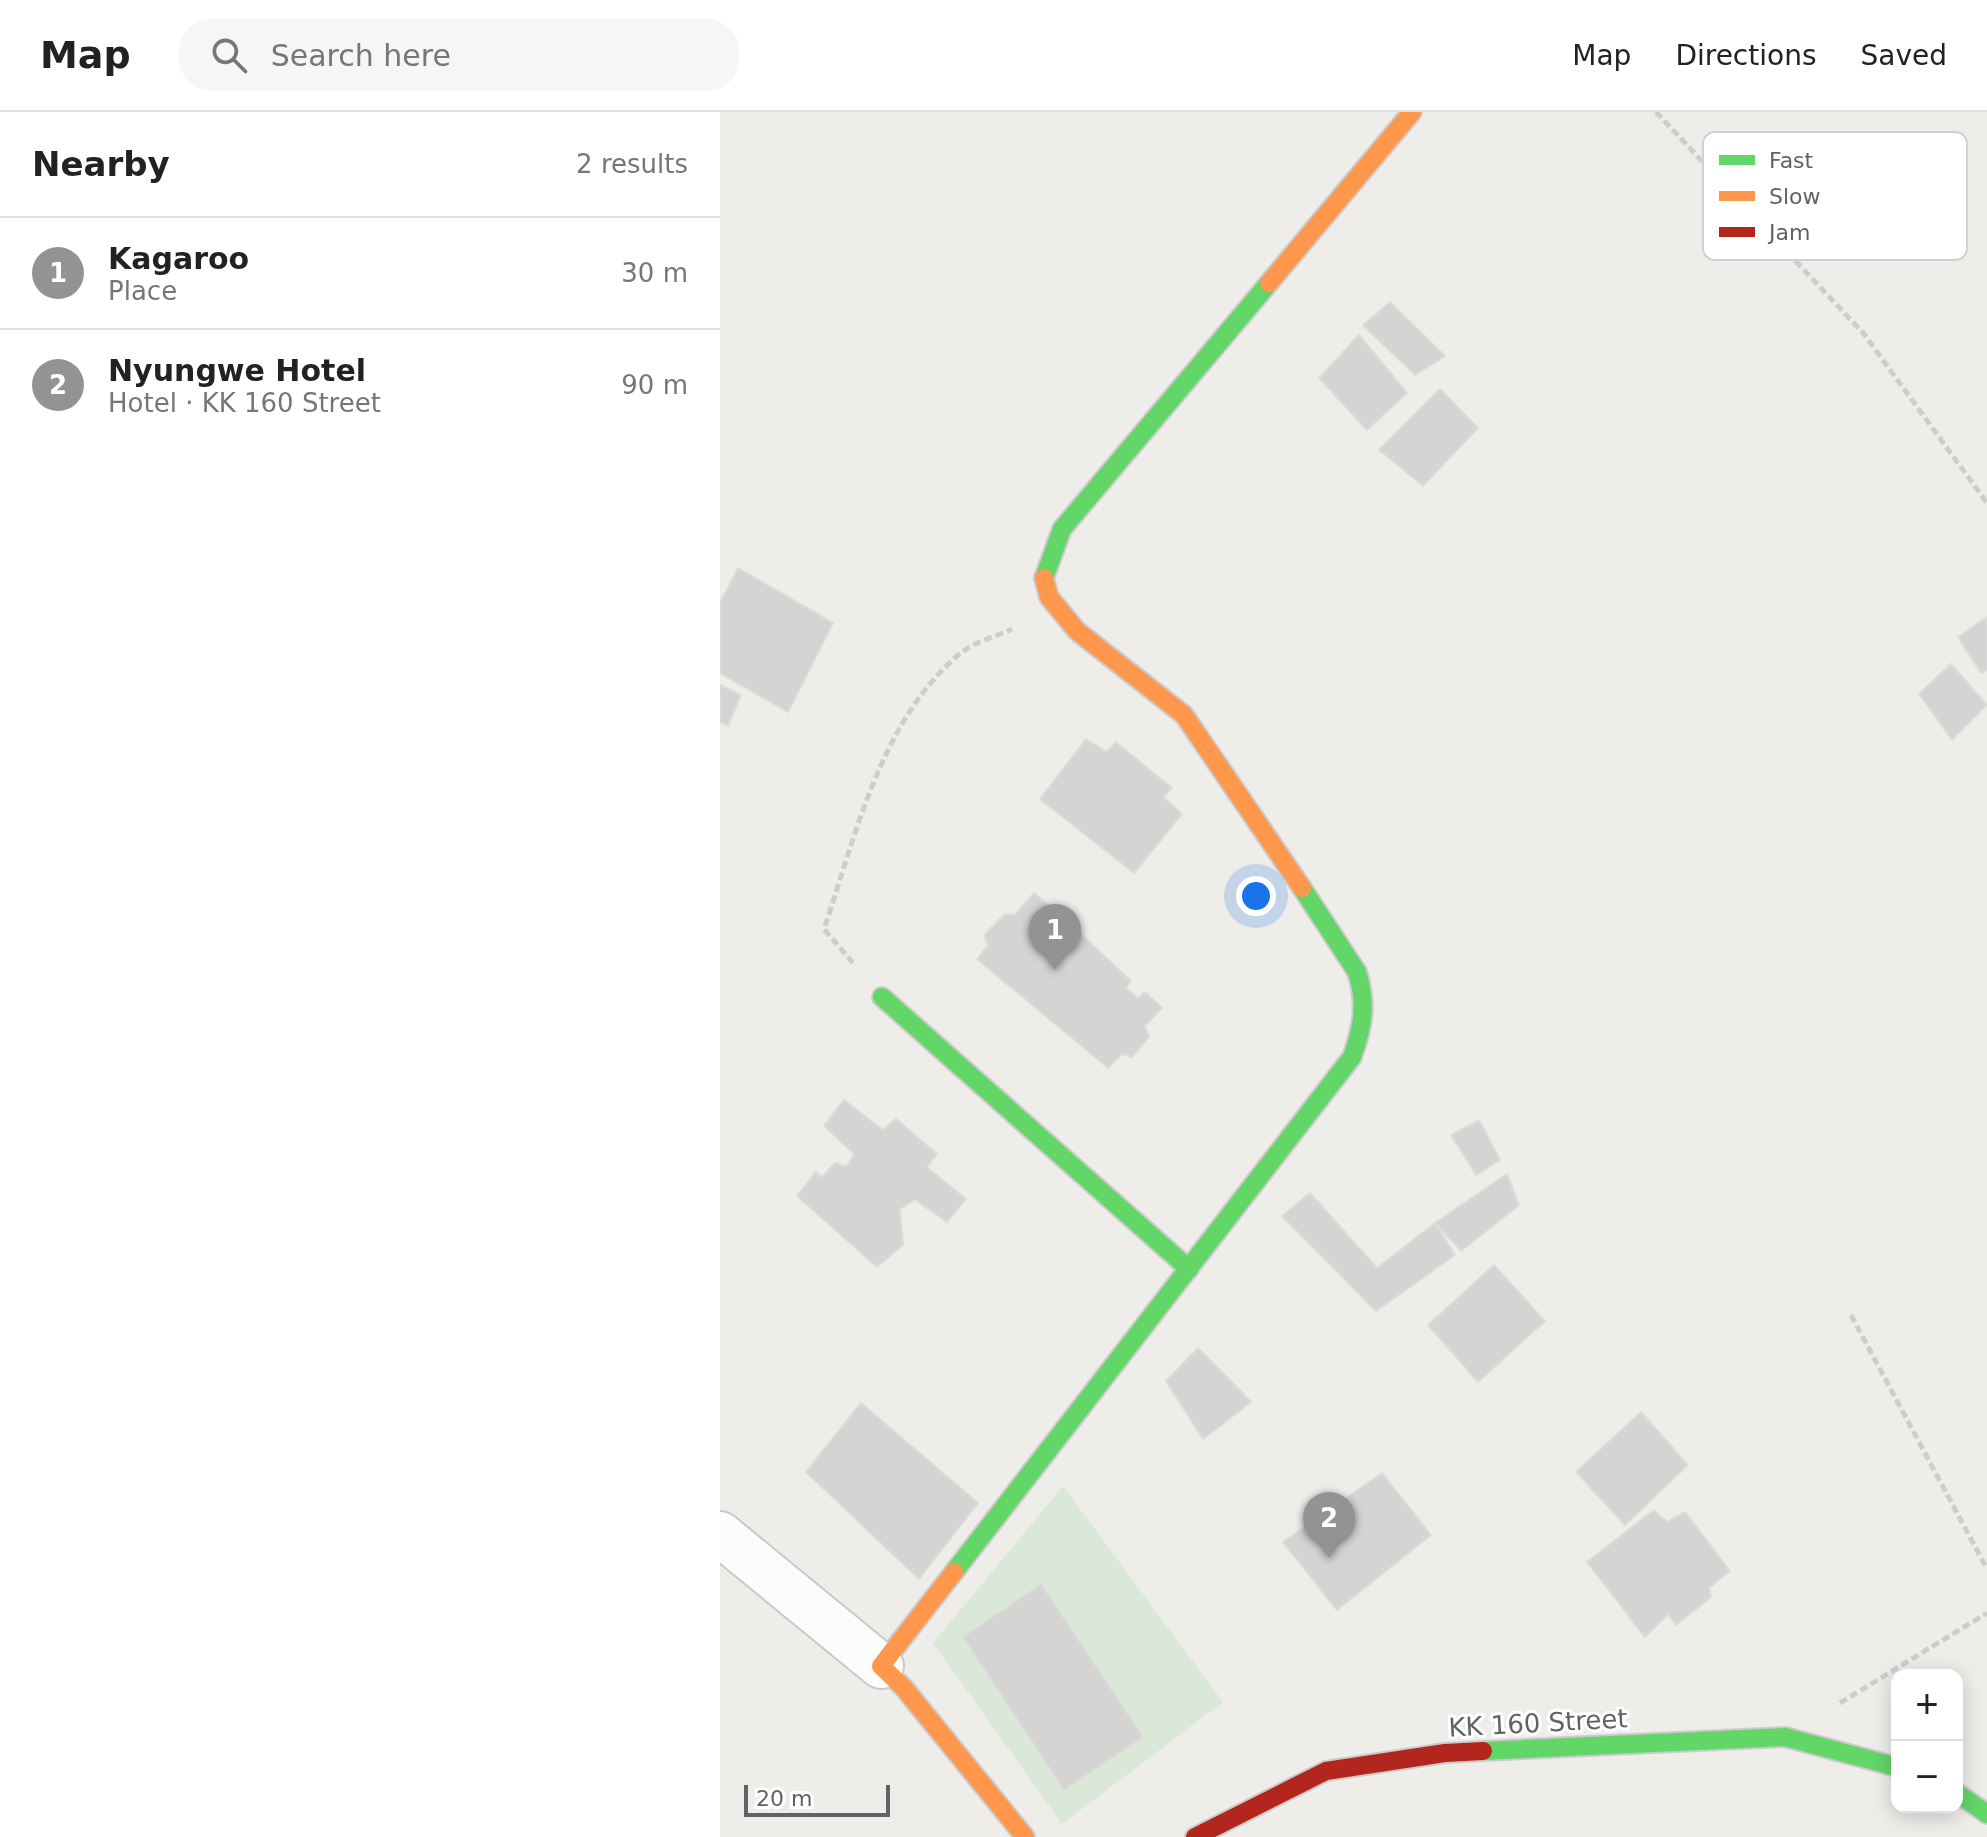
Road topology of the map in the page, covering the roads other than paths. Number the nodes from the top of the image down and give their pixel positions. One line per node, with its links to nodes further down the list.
1 (1412, 112): 3 (street)
2 (882, 997): 3 (street)
3 (1189, 1269): 5 (street)
4 (720, 1534): 5 (street)
5 (881, 1666): 9 (street)
6 (1891, 1765): 10 (street, KK 160 Street)
7 (1963, 1797): 8 (street)
8 (1987, 1814)
9 (1025, 1837)
10 (1195, 1837)

